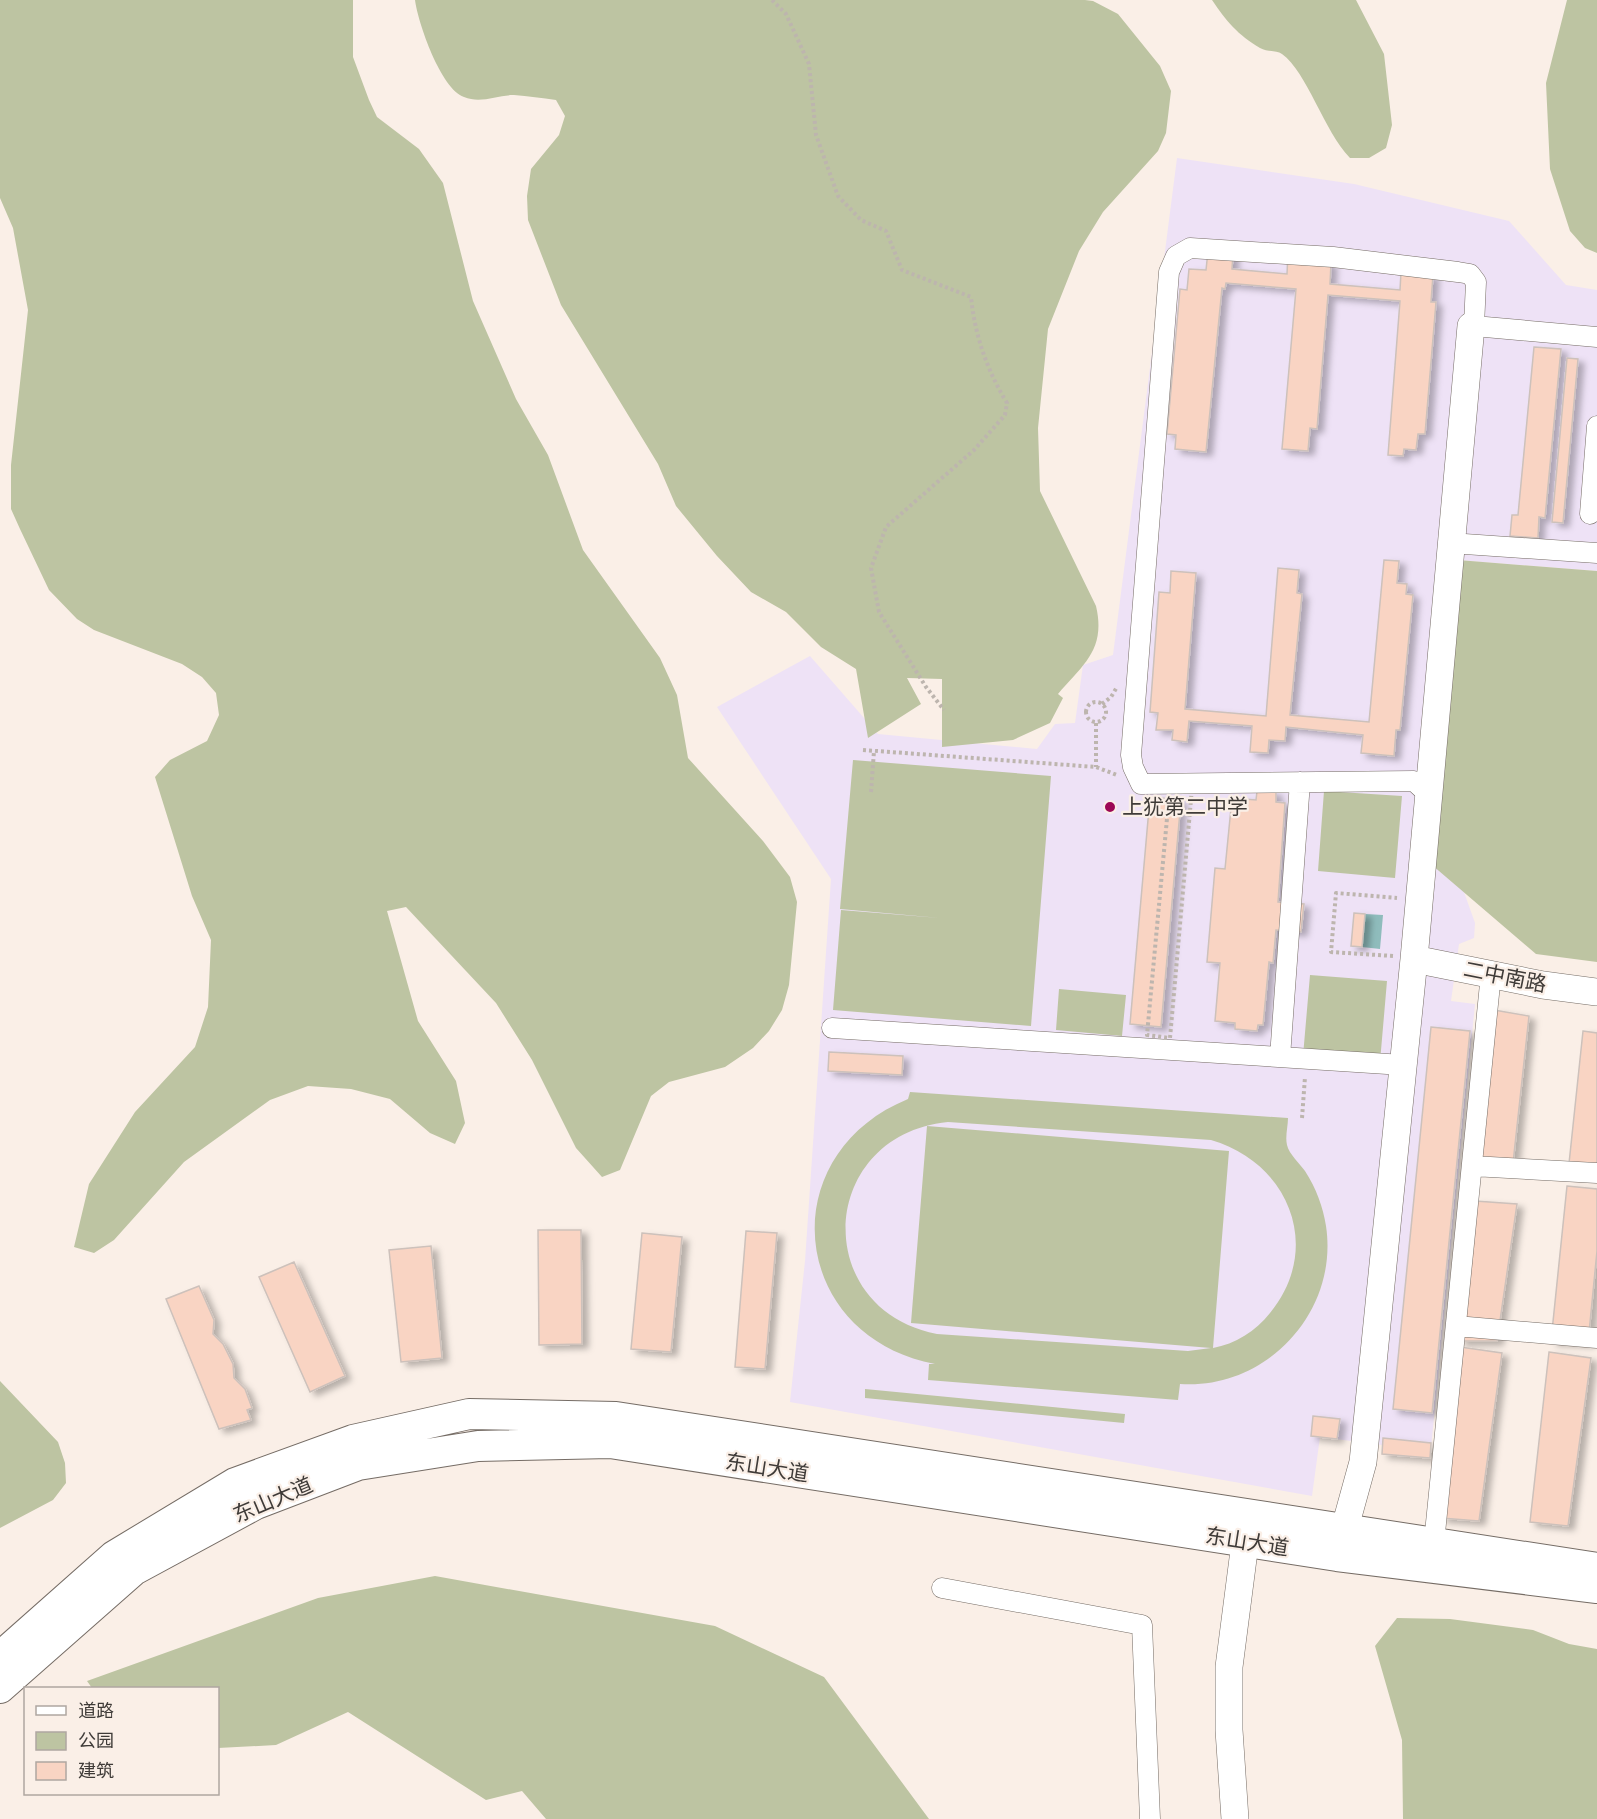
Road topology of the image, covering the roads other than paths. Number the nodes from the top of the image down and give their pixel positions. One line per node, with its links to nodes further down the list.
1 (1474, 326): 2 (street); 5 (street); 7 (street)
2 (1597, 337)
3 (1597, 426): 4 (street)
4 (1590, 514)
5 (1450, 543): 6 (street); 8 (street)
6 (1597, 553)
7 (1300, 782): 8 (street); 13 (street)
8 (1429, 795): 9 (street)
9 (1405, 958): 10 (street, 二中南路); 14 (street)
10 (1491, 974): 11 (street, 二中南路); 15 (street)
11 (1597, 992)
12 (832, 1028): 13 (street)
13 (1280, 1057): 14 (street)
14 (1402, 1065): 20 (street)
15 (1472, 1166): 16 (street); 17 (street)
16 (1597, 1173)
17 (1456, 1326): 18 (street); 21 (street)
18 (1597, 1338)
19 (1247, 1529): 20 (main road, 东山大道); 25 (main road, 东山大道); 26 (main road, 东山大道); 28 (street)
20 (1340, 1543): 21 (main road, 东山大道); 24 (main road, 东山大道)
21 (1434, 1543): 22 (main road, 东山大道)
22 (1597, 1568)
23 (942, 1588): 27 (street)
24 (1597, 1588)
25 (0, 1657)
26 (0, 1688)
27 (1150, 1819)
28 (1235, 1819)

